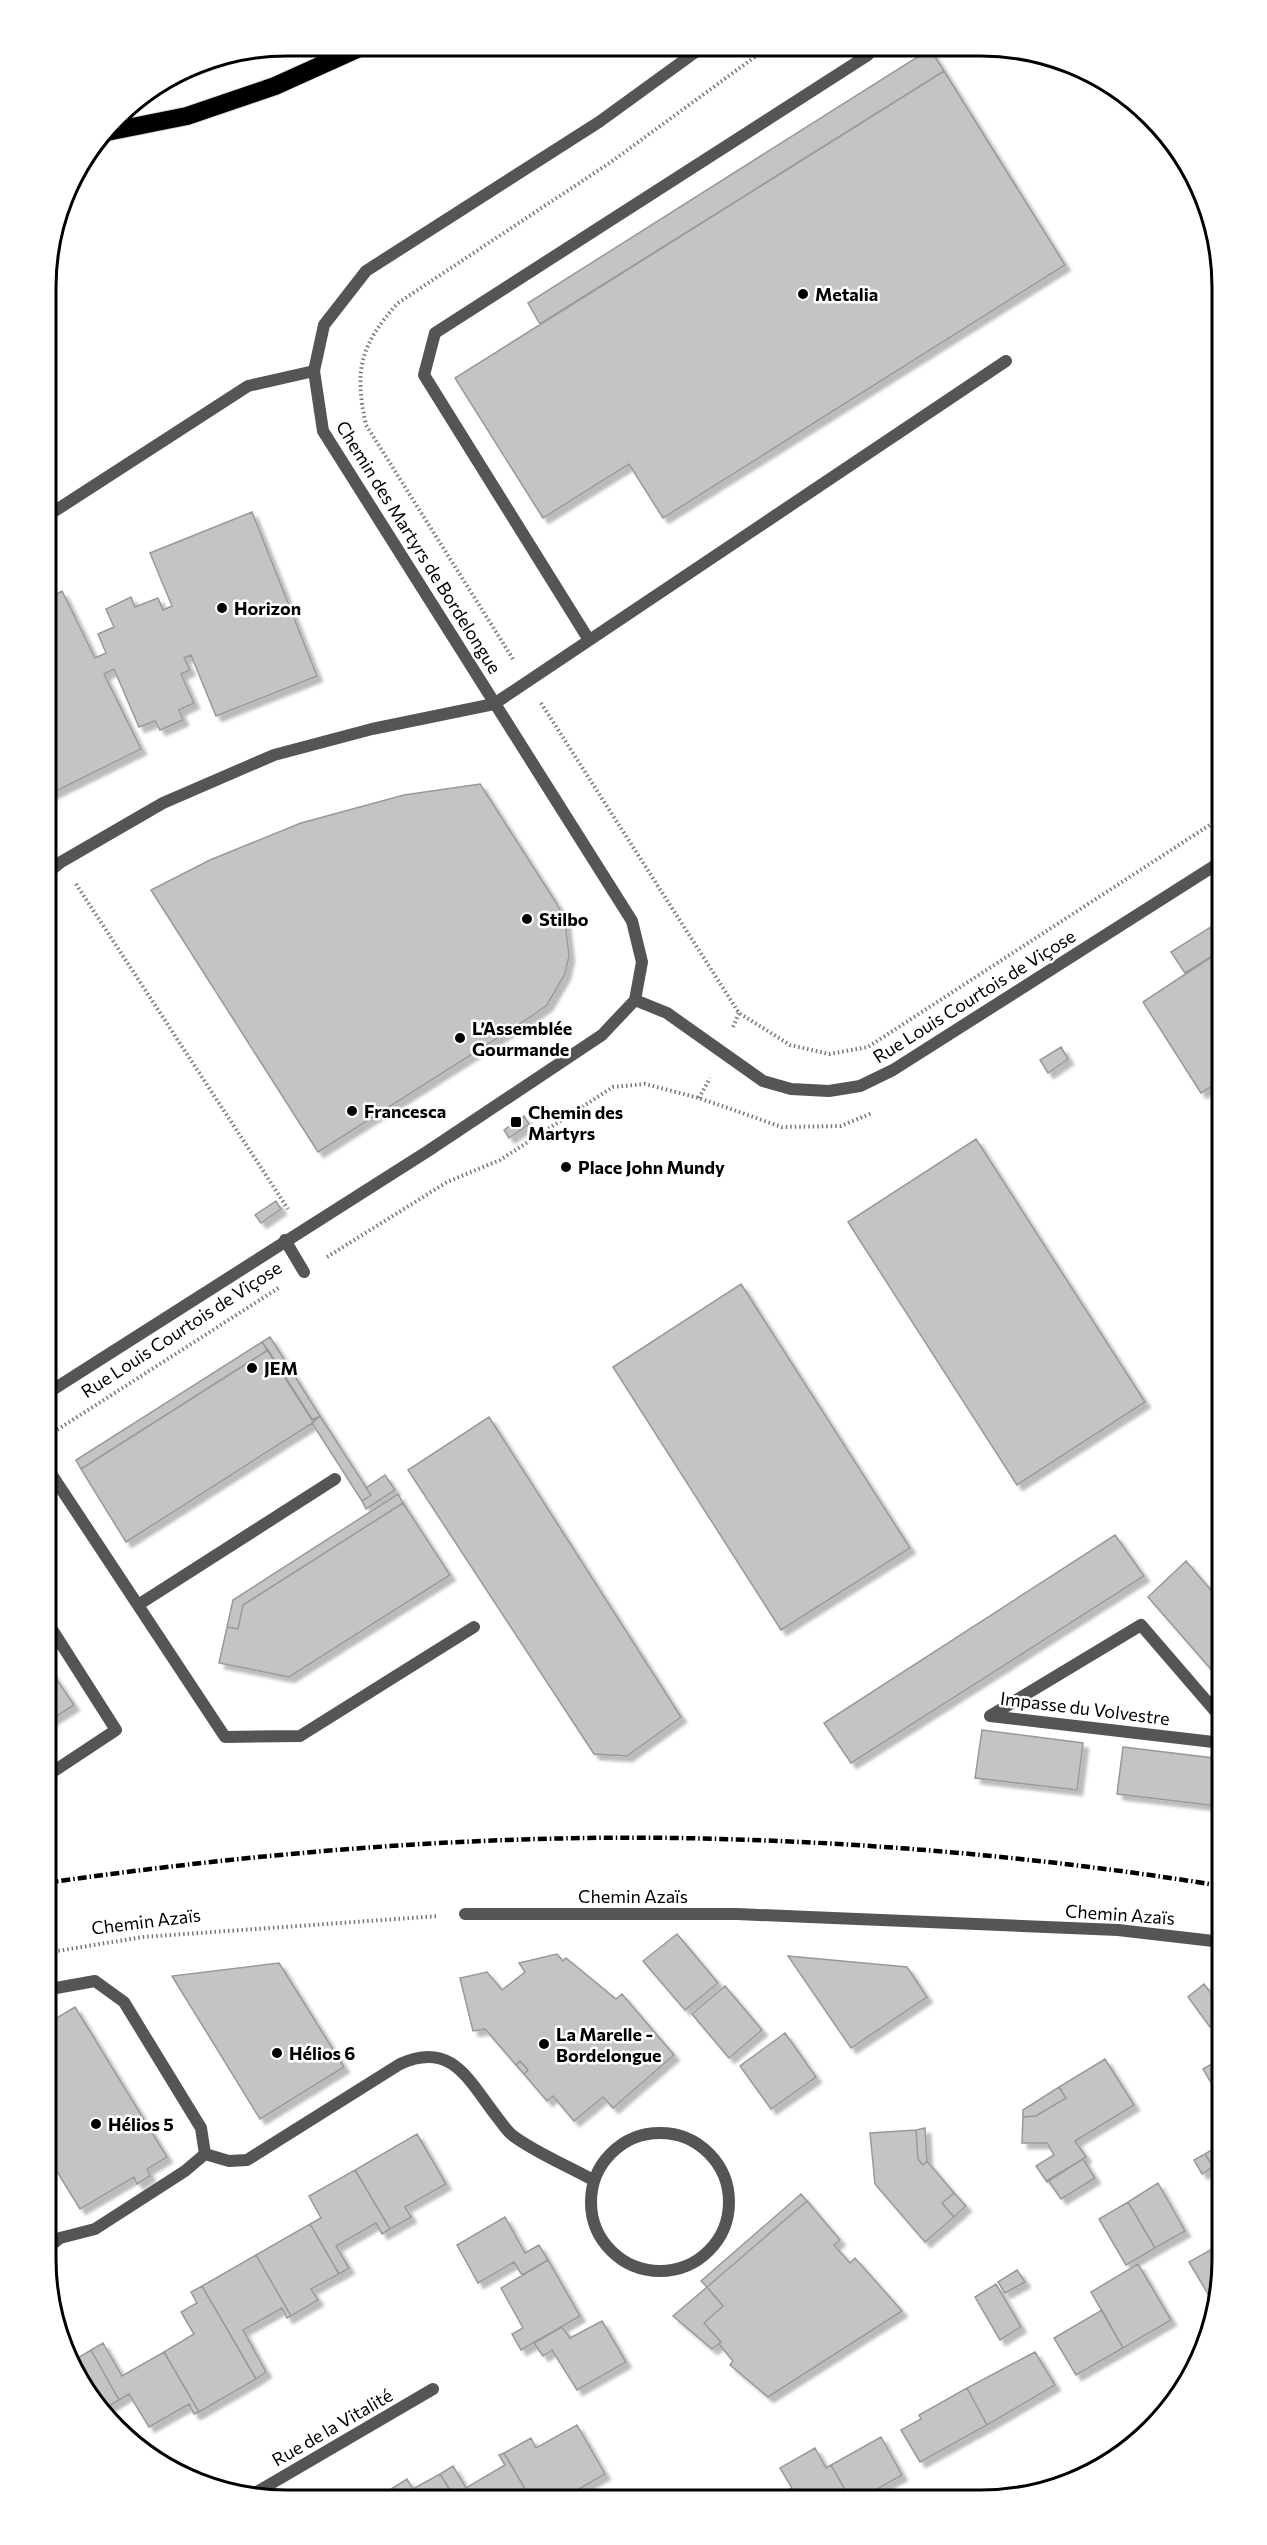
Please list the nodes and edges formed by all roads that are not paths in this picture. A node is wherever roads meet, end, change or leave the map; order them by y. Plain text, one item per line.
1 (342, 56) edge
2 (690, 56) edge
3 (866, 56) edge
4 (117, 130) edge
5 (1006, 361) dead end
6 (314, 371) junction
7 (56, 510) edge
8 (589, 640) junction
9 (494, 704) junction
10 (56, 866) edge
11 (1212, 867) edge
12 (635, 999) junction
13 (285, 1240) junction
14 (304, 1272) road end
15 (56, 1388) edge
16 (335, 1479) dead end
17 (56, 1481) edge
18 (138, 1605) junction
19 (474, 1627) dead end
20 (56, 1636) edge
21 (1212, 1707) edge
22 (1212, 1742) edge
23 (56, 1770) edge
24 (465, 1914) road end
25 (1212, 1941) edge
26 (56, 1988) edge
27 (205, 2154) junction
28 (593, 2180) junction
29 (56, 2241) edge
30 (433, 2389) dead end
31 (263, 2488) edge

1 - 4 highway
2 - 6 street, Chemin des Martyrs de Bordelongue
3 - 8 street
5 - 8 street
6 - 7 street
6 - 9 street, Chemin des Martyrs de Bordelongue
8 - 9 street
9 - 10 street
9 - 12 street, Chemin des Martyrs de Bordelongue
11 - 12 street, Rue Louis Courtois de Viçose
12 - 13 street, Rue Louis Courtois de Viçose
13 - 14 street, Rue Louis Courtois de Viçose
13 - 15 street, Rue Louis Courtois de Viçose
16 - 18 street
17 - 18 street
18 - 19 street
20 - 23 street
21 - 22 street, Impasse du Volvestre
24 - 25 street, Chemin Azaïs
26 - 27 street
27 - 28 street
27 - 29 street
28 - 28 street
30 - 31 street, Rue de la Vitalité

